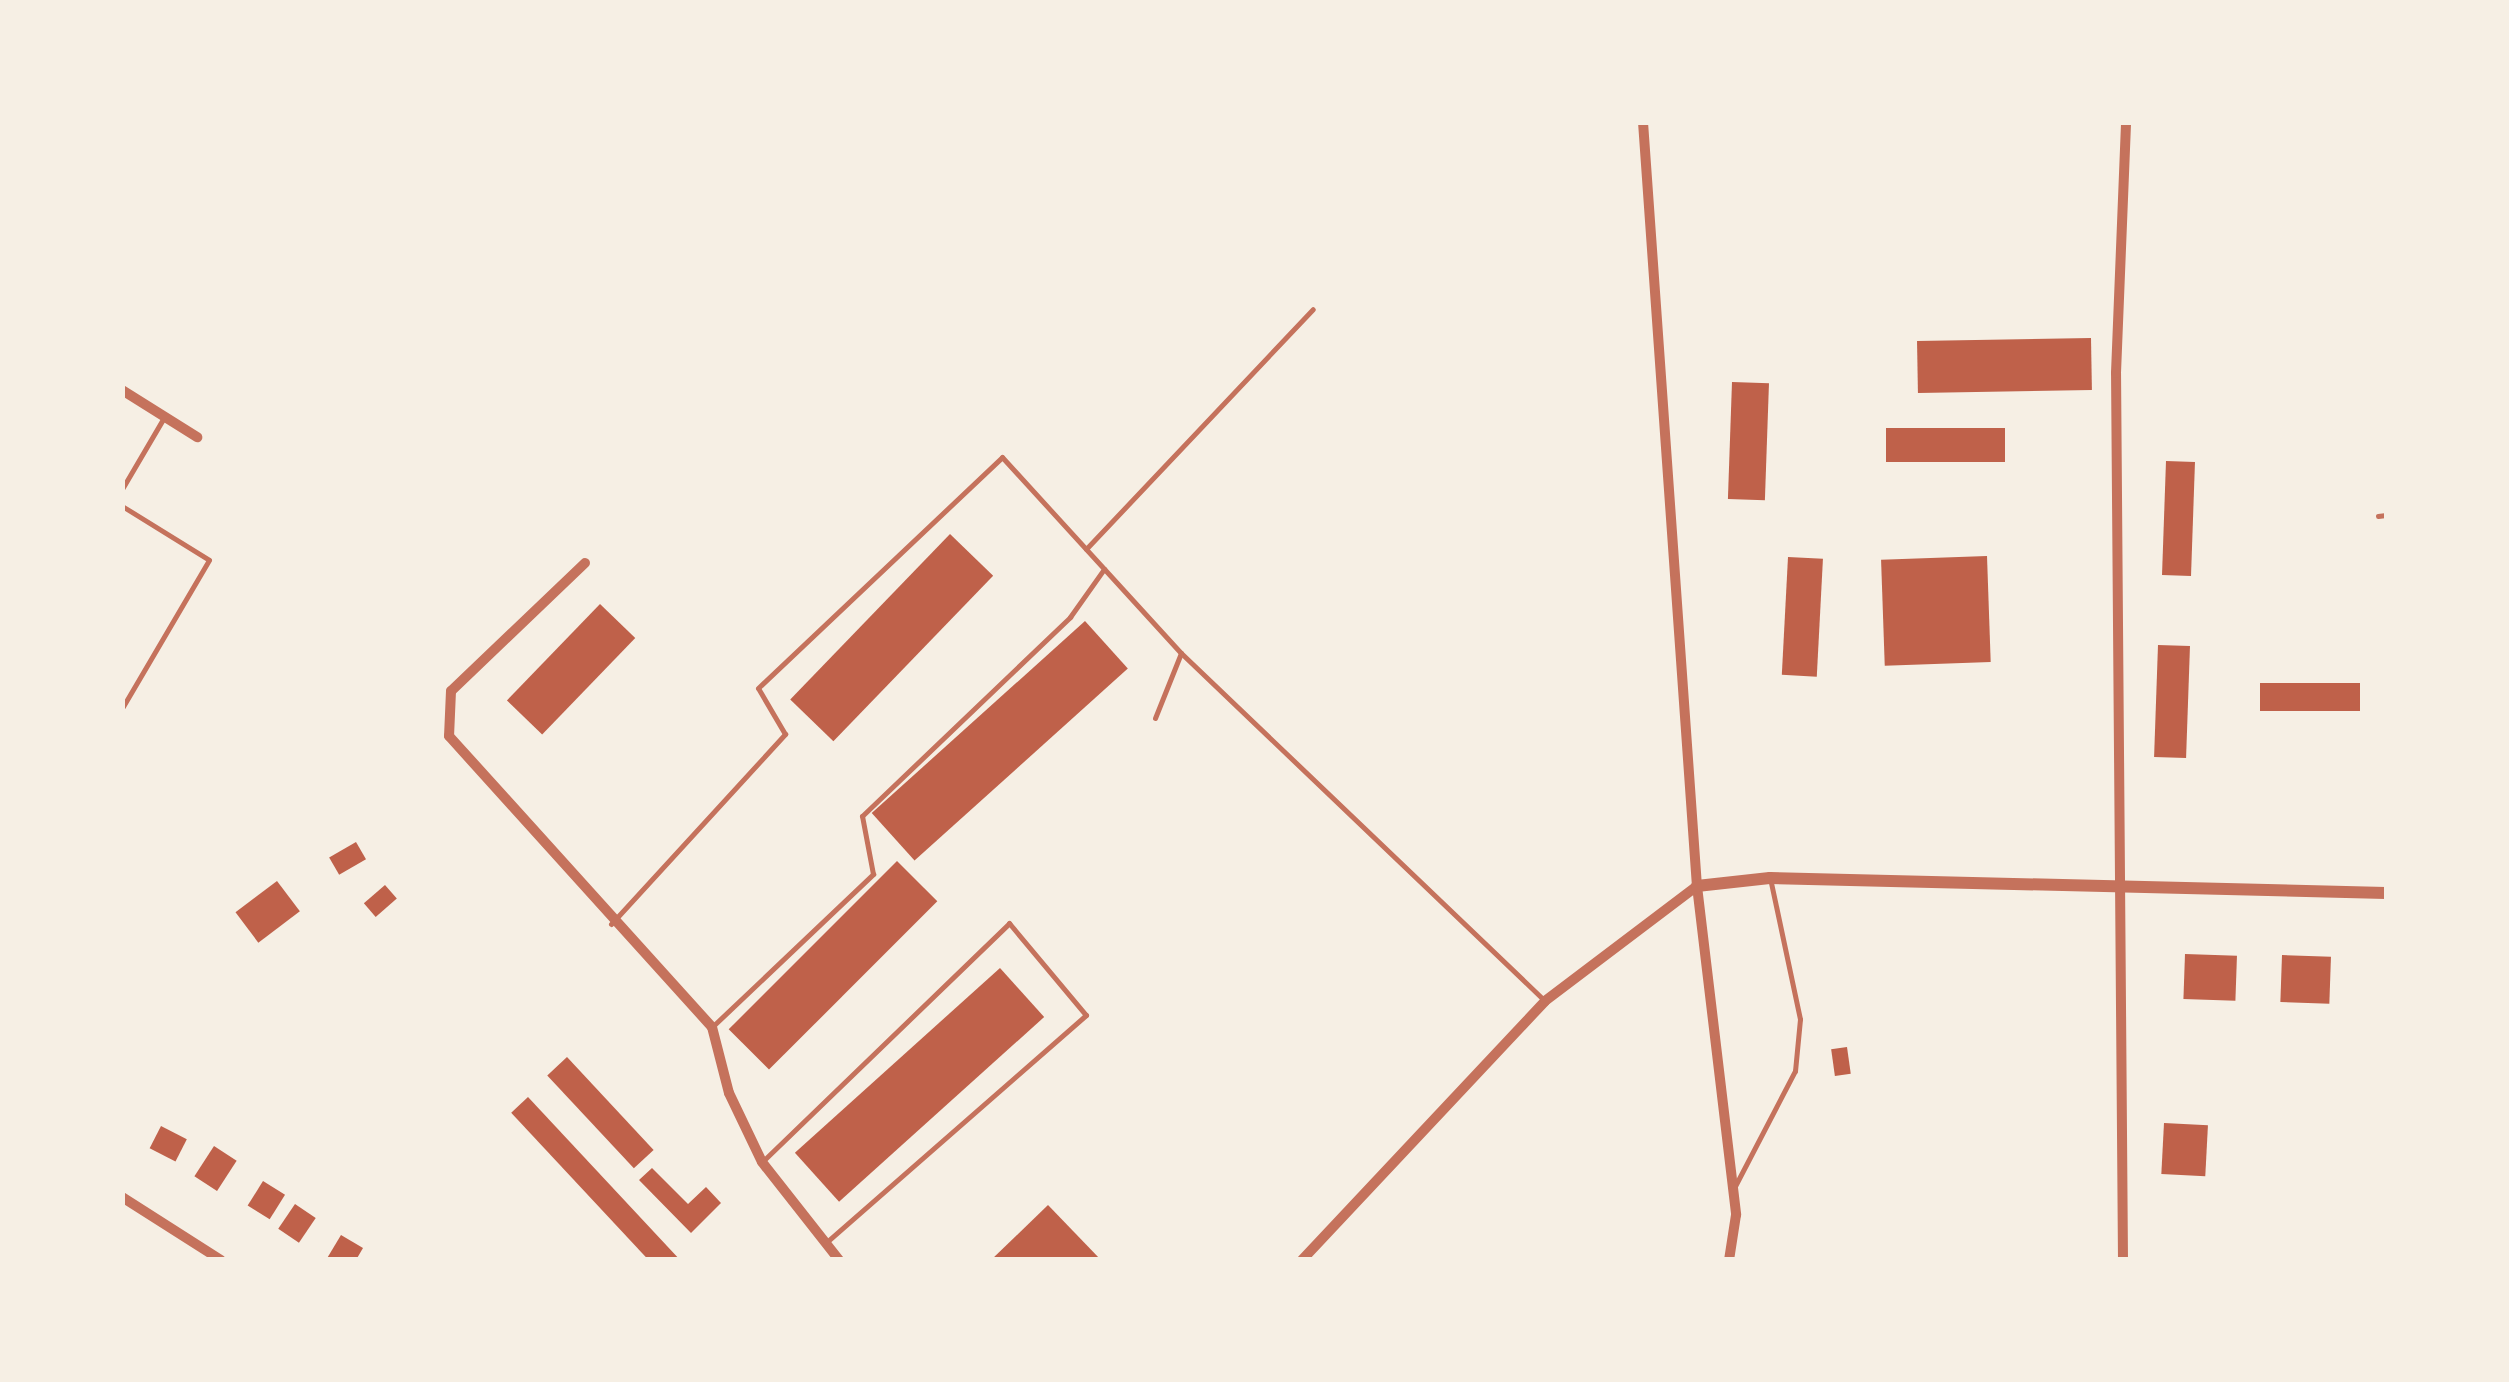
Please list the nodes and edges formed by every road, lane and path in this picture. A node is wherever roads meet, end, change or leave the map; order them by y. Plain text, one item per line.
1 (1643, 122) edge
2 (2126, 122) edge
3 (1313, 310) dead end
4 (122, 390) edge
5 (164, 416) junction
6 (197, 437) dead end
7 (122, 489) edge
8 (122, 506) edge
9 (2378, 516) dead end
10 (2386, 516) edge
11 (1086, 548) junction
12 (585, 563) dead end
13 (1104, 568) junction
14 (1181, 653) junction
15 (122, 708) edge
16 (1155, 718) dead end
17 (1770, 878) junction
18 (1697, 886) junction
19 (2124, 888) junction
20 (2386, 893) edge
21 (610, 924) junction
22 (1546, 1001) junction
23 (712, 1027) junction
24 (762, 1162) junction
25 (1733, 1190) junction
26 (122, 1197) edge
27 (825, 1243) junction
28 (221, 1260) edge
29 (838, 1260) edge
30 (1302, 1260) edge
31 (1729, 1260) edge
32 (2123, 1260) edge

1 - 18 street
2 - 19 street
3 - 11 lane
4 - 5 street
5 - 6 street
5 - 7 lane
8 - 15 lane
9 - 10 lane
11 - 13 lane
11 - 21 lane
12 - 21 street
13 - 14 lane
13 - 23 lane
14 - 16 lane
14 - 22 lane
17 - 18 street
17 - 19 street
17 - 25 lane
18 - 22 street
18 - 25 street
19 - 20 street
19 - 32 street
21 - 23 street
22 - 30 street
23 - 24 street
24 - 27 street
24 - 27 lane
25 - 31 street
26 - 28 street
27 - 29 street

